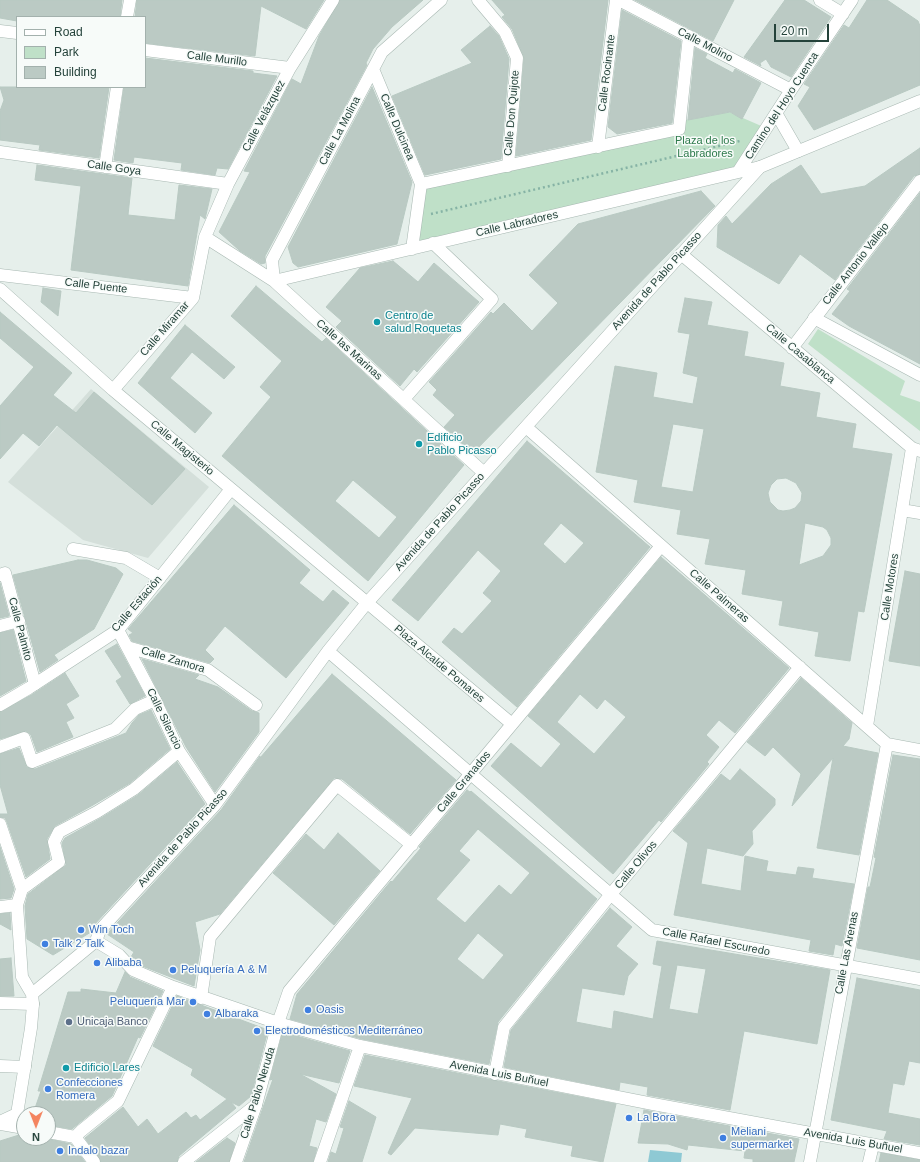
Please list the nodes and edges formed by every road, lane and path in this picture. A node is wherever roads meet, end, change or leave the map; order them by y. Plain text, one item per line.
1 (130, 0) edge
2 (333, 0) edge
3 (441, 0) edge
4 (478, 0) edge
5 (616, 0) edge
6 (619, 0) edge
7 (820, 0) edge
8 (852, 0) edge
9 (843, 14) junction
10 (127, 16) edge
11 (0, 31) edge
12 (16, 33) edge
13 (689, 36) junction
14 (146, 50) edge
15 (290, 68) junction
16 (373, 69) junction
17 (117, 88) edge
18 (791, 90) junction
19 (920, 101) edge
20 (776, 113) junction
21 (761, 136) junction
22 (598, 147) junction
23 (798, 151) junction
24 (0, 154) edge
25 (105, 166) junction
26 (508, 166) junction
27 (760, 167) junction
28 (738, 172) junction
29 (920, 181) edge
30 (228, 184) junction
31 (422, 184) junction
32 (416, 218) junction
33 (205, 237) junction
34 (434, 243) junction
35 (412, 249) junction
36 (681, 254) junction
37 (0, 274) edge
38 (274, 281) junction
39 (0, 289) edge
40 (193, 298) junction
41 (814, 318) junction
42 (792, 348) junction
43 (920, 376) edge
44 (113, 390) junction
45 (404, 399) junction
46 (526, 427) junction
47 (916, 450) edge
48 (484, 473) junction
49 (231, 489) junction
50 (902, 510) junction
51 (920, 512) edge
52 (661, 546) junction
53 (73, 549) dead end
54 (2, 574) edge
55 (160, 578) junction
56 (366, 604) junction
57 (19, 621) junction
58 (0, 626) edge
59 (118, 630) junction
60 (127, 647) junction
61 (328, 651) junction
62 (800, 667) junction
63 (35, 684) junction
64 (155, 700) junction
65 (0, 705) edge
66 (256, 705) dead end
67 (512, 724) junction
68 (867, 726) junction
69 (887, 744) junction
70 (0, 747) edge
71 (920, 750) edge
72 (179, 751) junction
73 (472, 773) junction
74 (215, 805) junction
75 (0, 824) edge
76 (412, 845) junction
77 (22, 889) junction
78 (611, 894) junction
79 (18, 905) junction
80 (0, 907) edge
81 (96, 941) junction
82 (845, 966) junction
83 (920, 979) edge
84 (173, 987) junction
85 (201, 998) junction
86 (33, 999) junction
87 (0, 1003) edge
88 (278, 1023) junction
89 (360, 1046) junction
90 (0, 1066) edge
91 (25, 1067) junction
92 (495, 1074) junction
93 (256, 1105) junction
94 (0, 1123) edge
95 (16, 1126) edge
96 (56, 1133) edge
97 (815, 1134) junction
98 (75, 1137) junction
99 (873, 1145) junction
100 (920, 1153) edge
101 (94, 1162) edge
102 (184, 1162) edge
103 (236, 1162) edge
104 (320, 1162) edge
105 (810, 1162) edge
106 (869, 1162) edge

1 - 10 street
2 - 15 street, Calle Velázquez
3 - 16 street, Calle La Molina
4 - 26 street, Calle Don Quijote
5 - 22 street, Calle Rocinante
6 - 13 street, Calle Molino
7 - 9 street
8 - 9 street, Camino del Hoyo Cuenca
9 - 18 street, Camino del Hoyo Cuenca
11 - 12 street
13 - 18 street, Calle Molino
13 - 22 street
14 - 15 street, Calle Murillo
15 - 30 street, Calle Velázquez
16 - 31 street, Calle Dulcinea
16 - 38 street, Calle La Molina
17 - 25 street
18 - 20 street, Camino del Hoyo Cuenca
19 - 23 street, Avenida de Pablo Picasso
20 - 21 street, Camino del Hoyo Cuenca
20 - 23 street
21 - 28 street, Camino del Hoyo Cuenca
21 - 32 path
22 - 26 street
23 - 27 street, Avenida de Pablo Picasso
24 - 25 street, Calle Goya
25 - 30 street, Calle Goya
26 - 31 street
27 - 28 street, Calle Labradores
27 - 36 street, Avenida de Pablo Picasso
28 - 34 street, Calle Labradores
29 - 41 street, Calle Antonio Vallejo
30 - 33 street, Calle Velázquez
31 - 32 street
32 - 35 street
33 - 38 street, Calle las Marinas
33 - 40 street, Calle Miramar
34 - 35 street, Calle Labradores
34 - 45 street
35 - 38 street, Calle Labradores
36 - 42 street, Calle Casablanca
36 - 46 street, Avenida de Pablo Picasso
37 - 40 street, Calle Puente
38 - 45 street, Calle las Marinas
39 - 44 street, Calle Magisterio
40 - 44 street, Calle Miramar
41 - 42 street, Calle Antonio Vallejo
41 - 43 street
42 - 47 street, Calle Casablanca
44 - 49 street, Calle Magisterio
45 - 48 street, Calle las Marinas
46 - 48 street, Avenida de Pablo Picasso
46 - 52 street, Calle Palmeras
47 - 50 street, Calle Motores
48 - 56 street, Avenida de Pablo Picasso
49 - 55 street, Calle Estación
49 - 56 street, Calle Magisterio
50 - 51 street
50 - 68 street, Calle Motores
52 - 62 street, Calle Palmeras
52 - 67 street, Calle Granados
53 - 55 street
54 - 57 street, Calle Palmito
55 - 59 street, Calle Estación
56 - 61 street, Avenida de Pablo Picasso
56 - 67 street, Plaza Alcalde Pomares
57 - 58 street
57 - 63 street, Calle Palmito
59 - 60 street, Calle Silencio
59 - 63 street, Calle Estación
60 - 64 street, Calle Silencio
60 - 66 street, Calle Zamora
61 - 73 street
61 - 74 street, Avenida de Pablo Picasso
62 - 68 street, Calle Palmeras
62 - 78 street, Calle Olivos
63 - 65 street, Calle Estación
64 - 70 street
64 - 72 street, Calle Silencio
67 - 73 street, Calle Granados
68 - 69 street, Calle Palmeras
69 - 71 street
69 - 82 street, Calle Las Arenas
72 - 74 street, Calle Silencio
72 - 77 street
73 - 76 street, Calle Granados
73 - 78 street, Calle Rafael Escuredo
74 - 81 street, Avenida de Pablo Picasso
75 - 77 street
76 - 85 street
76 - 88 street, Calle Granados
77 - 79 street
78 - 82 street, Calle Rafael Escuredo
78 - 92 street, Calle Olivos
79 - 80 street
79 - 86 street
81 - 84 street, Avenida Luis Buñuel
81 - 86 street, Avenida de Pablo Picasso
82 - 83 street, Calle Rafael Escuredo
82 - 97 street, Calle Las Arenas
84 - 85 street, Avenida Luis Buñuel
84 - 98 street
85 - 88 street, Avenida Luis Buñuel
86 - 87 street
86 - 91 street
88 - 89 street, Avenida Luis Buñuel
88 - 93 street, Calle Pablo Neruda
89 - 92 street, Avenida Luis Buñuel
89 - 104 street
90 - 91 street
91 - 94 street
92 - 97 street, Avenida Luis Buñuel
93 - 102 street
93 - 103 street, Calle Pablo Neruda
94 - 95 street
96 - 98 street
97 - 99 street, Avenida Luis Buñuel
97 - 105 street, Calle Las Arenas
98 - 101 street
99 - 100 street, Avenida Luis Buñuel
99 - 106 street

